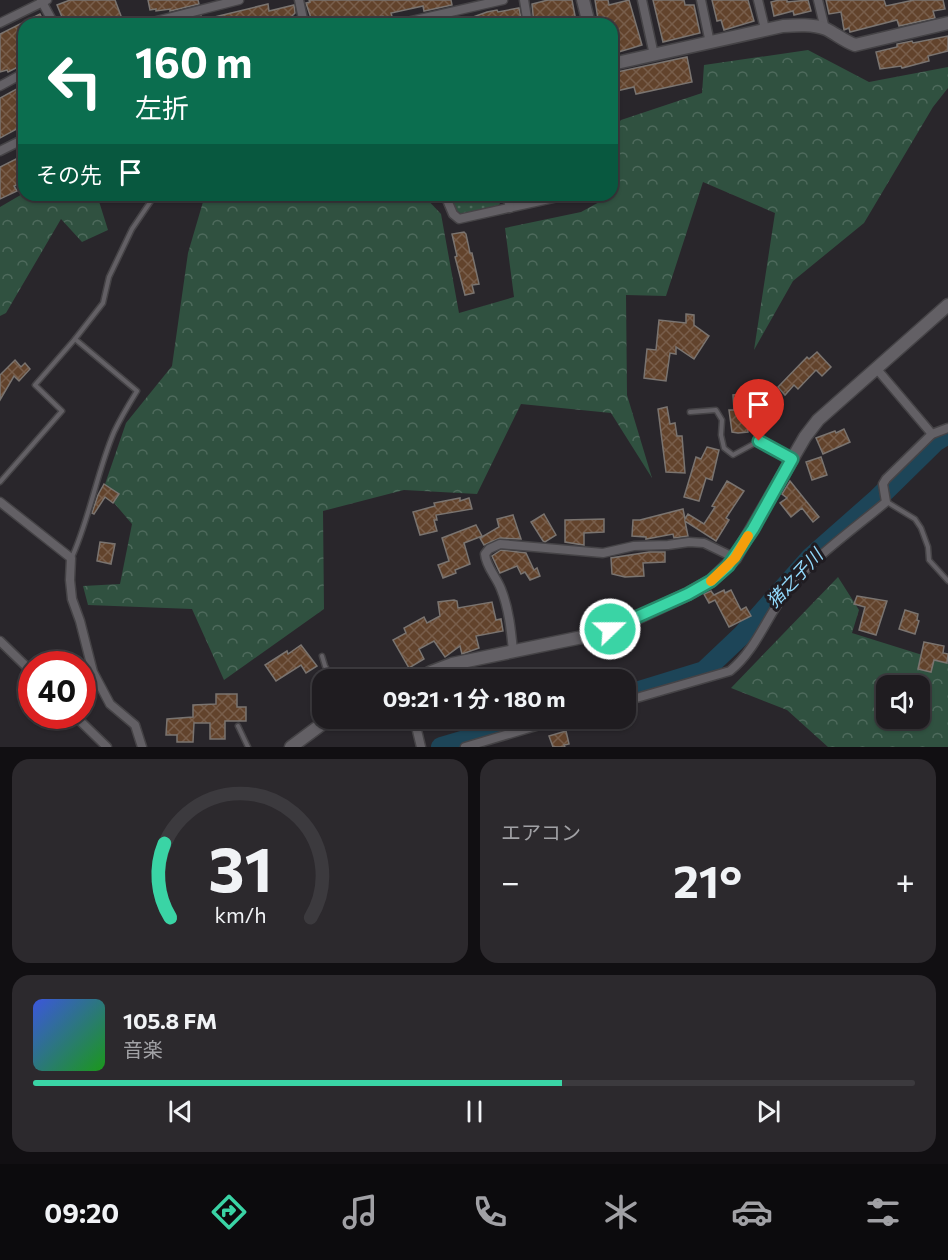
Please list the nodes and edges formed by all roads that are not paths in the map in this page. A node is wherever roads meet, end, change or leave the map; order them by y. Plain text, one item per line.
1 (239, 0) edge
2 (299, 0) edge
3 (503, 0) edge
4 (524, 0) edge
5 (583, 0) edge
6 (642, 0) edge
7 (701, 0) edge
8 (759, 0) edge
9 (818, 0) edge
10 (43, 1) edge
11 (51, 18) edge
12 (168, 18) edge
13 (303, 18) edge
14 (424, 18) edge
15 (527, 18) edge
16 (588, 18) edge
17 (0, 23) edge
18 (948, 23) edge
19 (765, 29) junction
20 (825, 29) junction
21 (710, 43) junction
22 (654, 55) junction
23 (618, 63) edge
24 (18, 76) edge
25 (0, 86) edge
26 (18, 142) edge
27 (0, 151) edge
28 (151, 201) edge
29 (448, 201) edge
30 (508, 201) edge
31 (541, 201) edge
32 (510, 208) junction
33 (948, 305) edge
34 (75, 339) junction
35 (876, 368) junction
36 (690, 412) dead end
37 (948, 428) edge
38 (933, 434) junction
39 (792, 459) junction
40 (0, 482) edge
41 (886, 499) junction
42 (0, 502) edge
43 (71, 558) junction
44 (735, 558) junction
45 (948, 581) edge
46 (0, 641) edge
47 (513, 651) junction
48 (322, 656) dead end
49 (18, 658) edge
50 (326, 669) edge
51 (439, 669) edge
52 (636, 698) edge
53 (238, 726) dead end
54 (88, 729) edge
55 (315, 729) edge
56 (417, 729) edge
57 (526, 729) edge
58 (421, 745) edge
59 (107, 747) edge
60 (142, 747) edge
61 (248, 747) edge
62 (291, 747) edge
63 (465, 747) edge

1 - 12 street
2 - 13 street
3 - 14 street
4 - 15 street
5 - 16 street
6 - 22 street
7 - 21 street
8 - 19 street
9 - 20 street
10 - 11 street
10 - 17 street
18 - 20 street
19 - 20 street
19 - 21 street
21 - 22 street
22 - 23 street
24 - 25 street
26 - 27 street
28 - 34 lane
29 - 32 street
30 - 32 street
31 - 32 street
33 - 35 street
34 - 40 lane
34 - 43 lane
35 - 38 street
35 - 39 street
36 - 39 lane
37 - 38 street
38 - 41 street
39 - 44 street
41 - 45 lane
41 - 52 street
42 - 43 street
43 - 60 street
44 - 47 street
44 - 47 street
46 - 49 street
47 - 51 street
48 - 50 lane
53 - 61 lane
54 - 59 street
55 - 62 street
56 - 58 street
57 - 63 street

